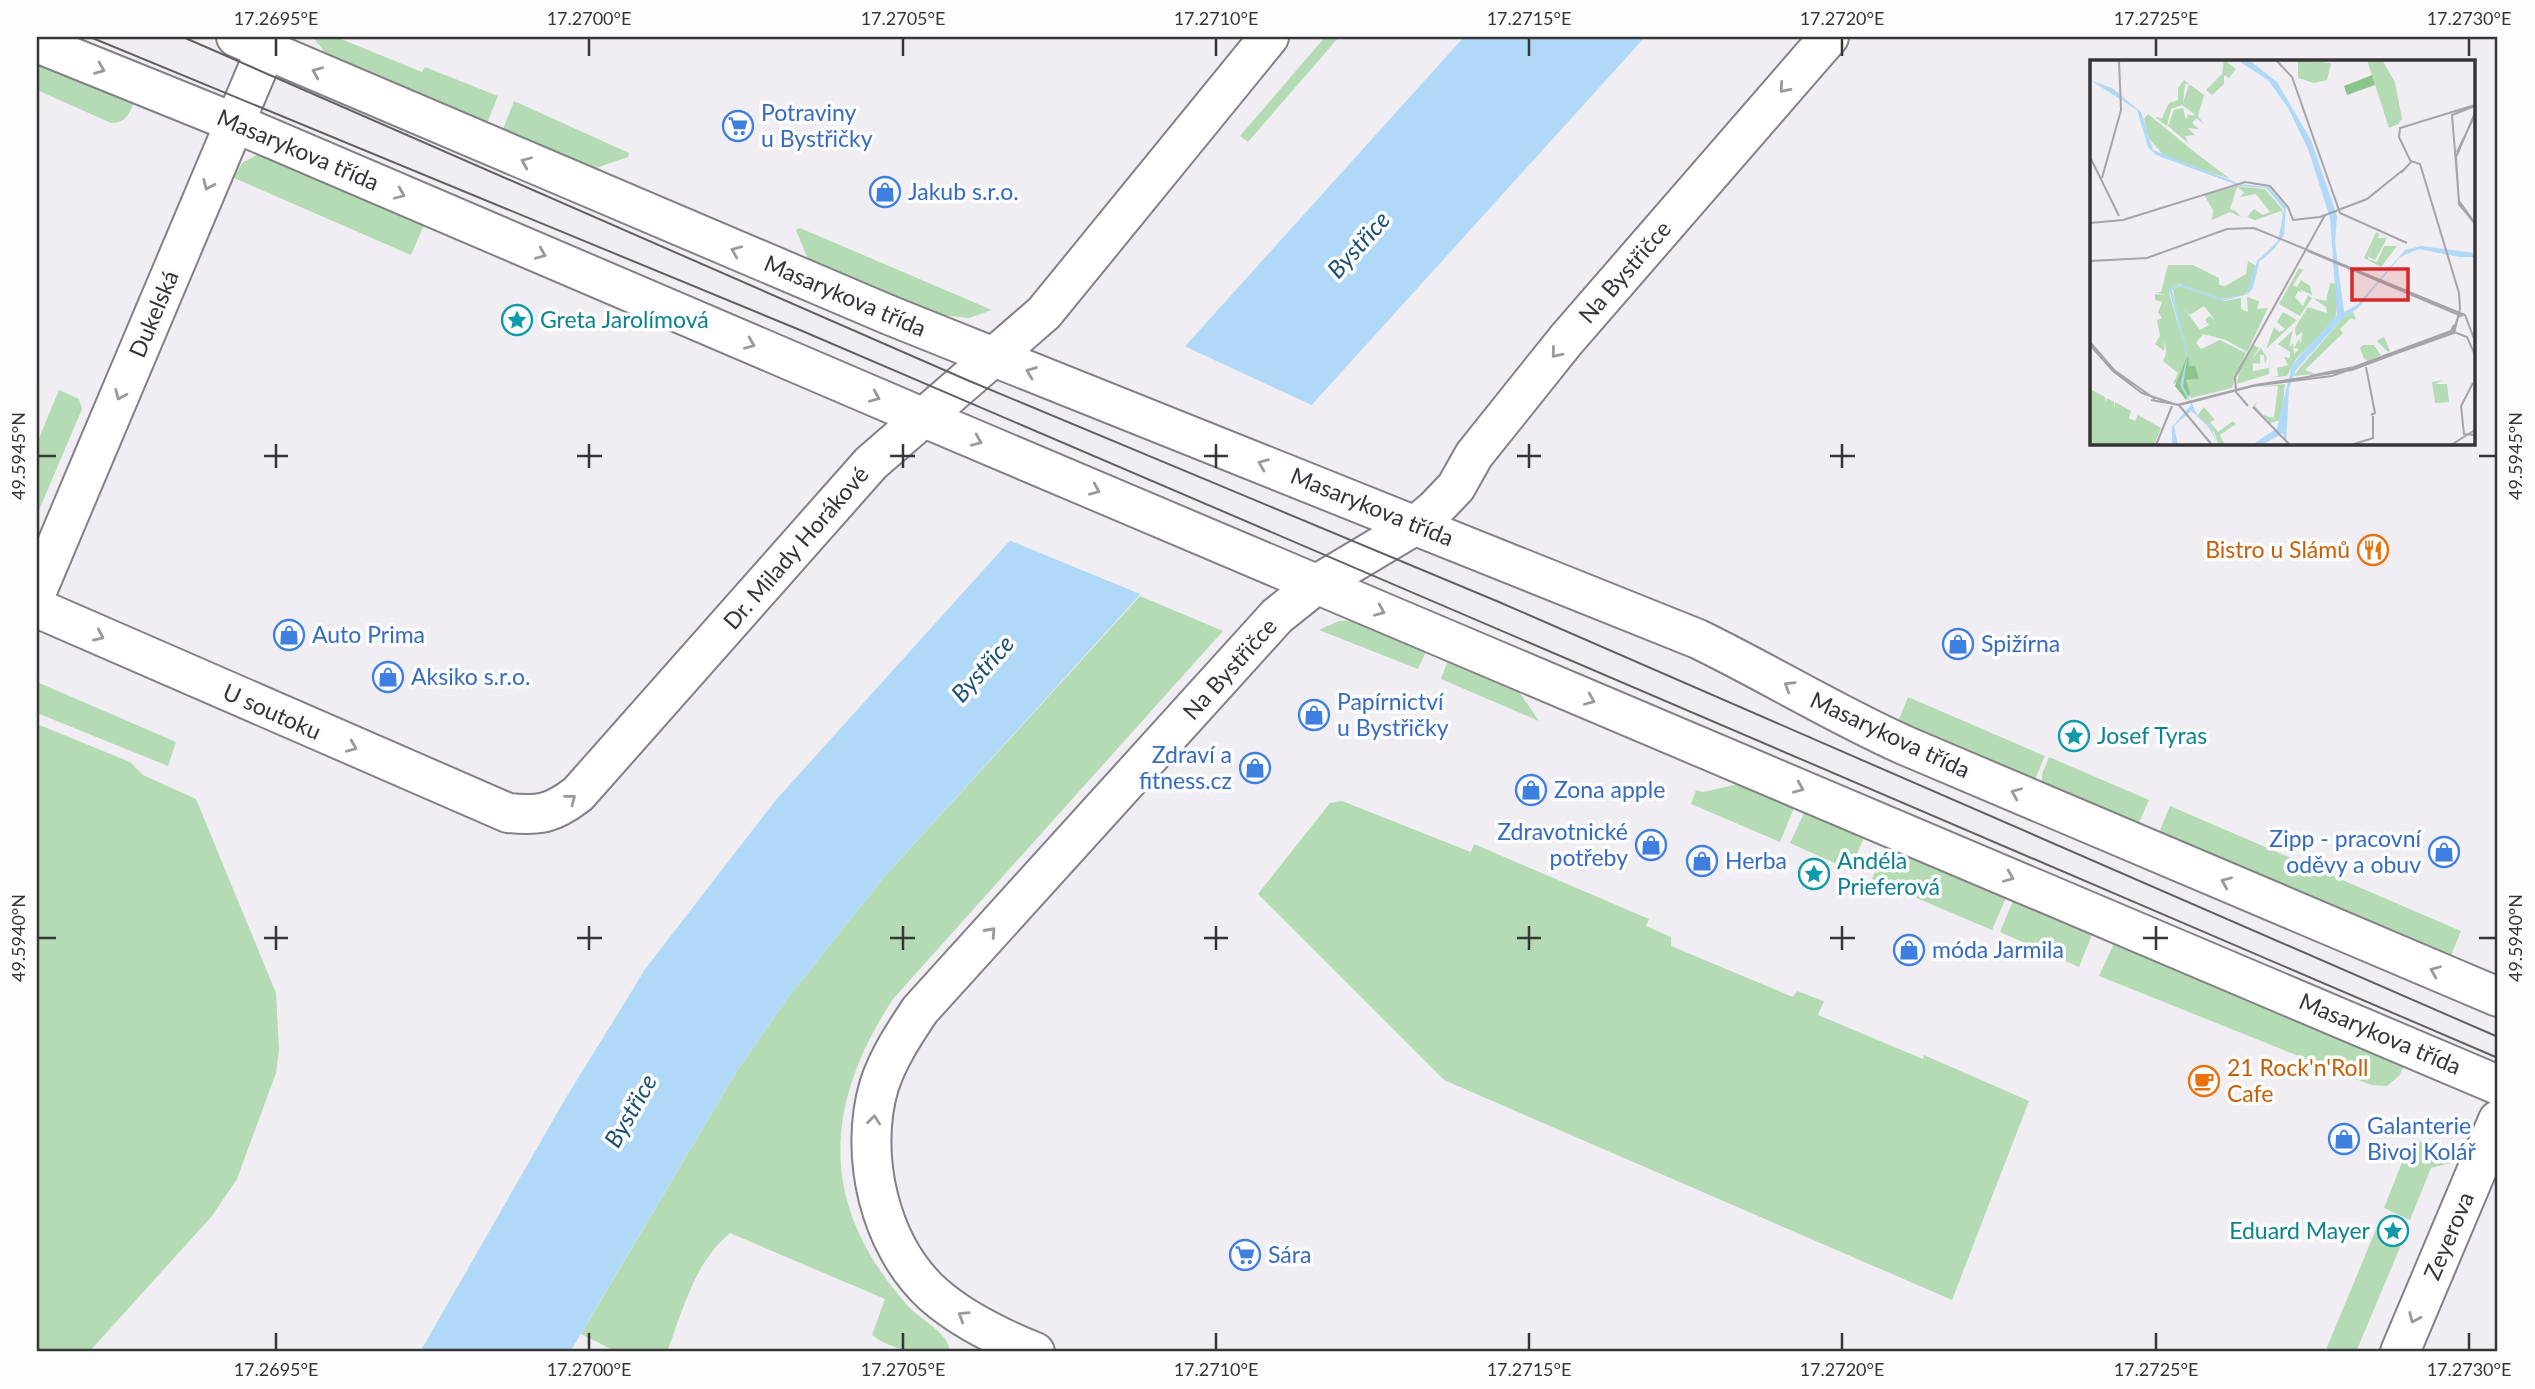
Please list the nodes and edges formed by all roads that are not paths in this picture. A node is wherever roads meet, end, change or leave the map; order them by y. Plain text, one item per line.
1 (1269, 37) edge
2 (1829, 37) edge
3 (257, 41) edge
4 (37, 43) edge
5 (235, 122) junction
6 (993, 357) junction
7 (922, 418) junction
8 (1416, 525) junction
9 (1317, 584) junction
10 (37, 591) edge
11 (37, 608) edge
12 (508, 813) joint
13 (2498, 997) edge
14 (2498, 1085) edge
15 (2498, 1120) edge
16 (1027, 1351) edge
17 (2400, 1352) edge

1 - 6 street, Dr. Milady Horákové
2 -> 8 street, Na Bystřičce
3 - 5 street, Dukelská
6 -> 3 street, Masarykova třída
4 -> 5 street, Masarykova třída
5 -> 7 street, Masarykova třída
5 -> 10 street, Dukelská
6 - 7 street, Dr. Milady Horákové
8 -> 6 street, Masarykova třída
7 -> 9 street, Masarykova třída
12 -> 7 street, Dr. Milady Horákové
8 - 9 street, Na Bystřičce
13 -> 8 street, Masarykova třída
9 -> 14 street, Masarykova třída
16 -> 9 street, Na Bystřičce
11 -> 12 street, U soutoku
15 -> 17 street, Zeyerova

